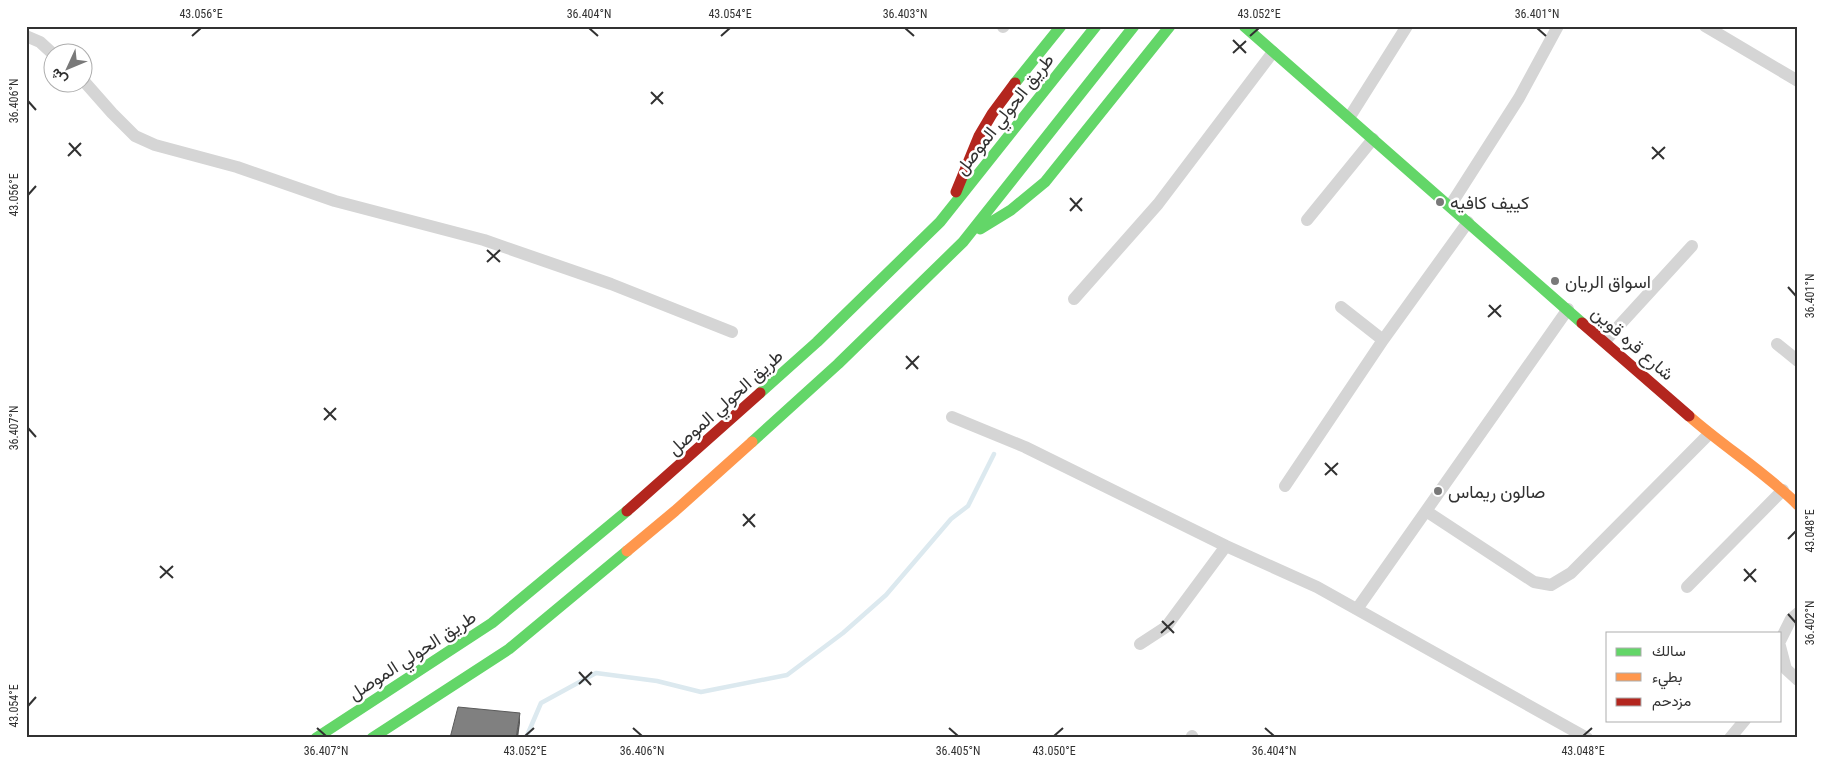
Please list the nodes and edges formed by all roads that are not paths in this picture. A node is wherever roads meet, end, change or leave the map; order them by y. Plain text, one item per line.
1 (1061, 26) edge
2 (1096, 26) edge
3 (1134, 26) edge
4 (1170, 26) edge
5 (1244, 26) edge
6 (1407, 26) edge
7 (1558, 26) edge
8 (1705, 26) edge
9 (26, 36) edge
10 (42, 44) edge
11 (1273, 52) junction
12 (1798, 81) edge
13 (92, 91) edge
14 (1349, 118) junction
15 (1373, 139) junction
16 (1450, 206) junction
17 (1307, 220) dead end
18 (940, 222) junction
19 (1468, 222) junction
20 (963, 242) junction
21 (1692, 246) dead end
22 (1074, 299) dead end
23 (1341, 307) dead end
24 (1568, 309) junction
25 (732, 332) dead end
26 (1383, 340) junction
27 (1605, 341) junction
28 (1777, 344) dead end
29 (1798, 361) edge
30 (952, 417) dead end
31 (1709, 434) junction
32 (1285, 486) dead end
33 (1783, 490) junction
34 (1798, 505) edge
35 (1426, 511) junction
36 (1226, 546) junction
37 (1687, 587) dead end
38 (1357, 609) junction
39 (1798, 613) edge
40 (1782, 636) edge
41 (1140, 644) dead end
42 (1783, 673) edge
43 (1798, 680) edge
44 (1742, 722) edge
45 (316, 738) edge
46 (372, 738) edge
47 (1587, 738) edge
48 (1730, 738) edge

1 - 18 main road
2 - 18 main road, طريق الحولي الموصل
3 - 20 main road
4 - 20 main road
5 - 11 main road, شارع قره قوين
6 - 14 street
7 - 16 street
8 - 12 street
9 - 10 street
11 - 14 main road, شارع قره قوين
11 - 22 street
13 - 25 street
14 - 15 main road, شارع قره قوين
15 - 16 main road, شارع قره قوين
15 - 17 street
16 - 19 main road, شارع قره قوين
18 - 45 main road, طريق الحولي الموصل
19 - 24 main road, شارع قره قوين
19 - 26 street
20 - 46 main road
21 - 27 street
23 - 26 street
24 - 27 main road, شارع قره قوين
24 - 35 street
26 - 32 street
27 - 31 main road, شارع قره قوين
28 - 29 street
30 - 36 street
31 - 33 main road, شارع قره قوين
31 - 35 street
33 - 34 main road, شارع قره قوين
33 - 37 street
35 - 38 street
36 - 38 street
36 - 41 street
38 - 47 street
39 - 40 street
42 - 43 street
44 - 48 street

